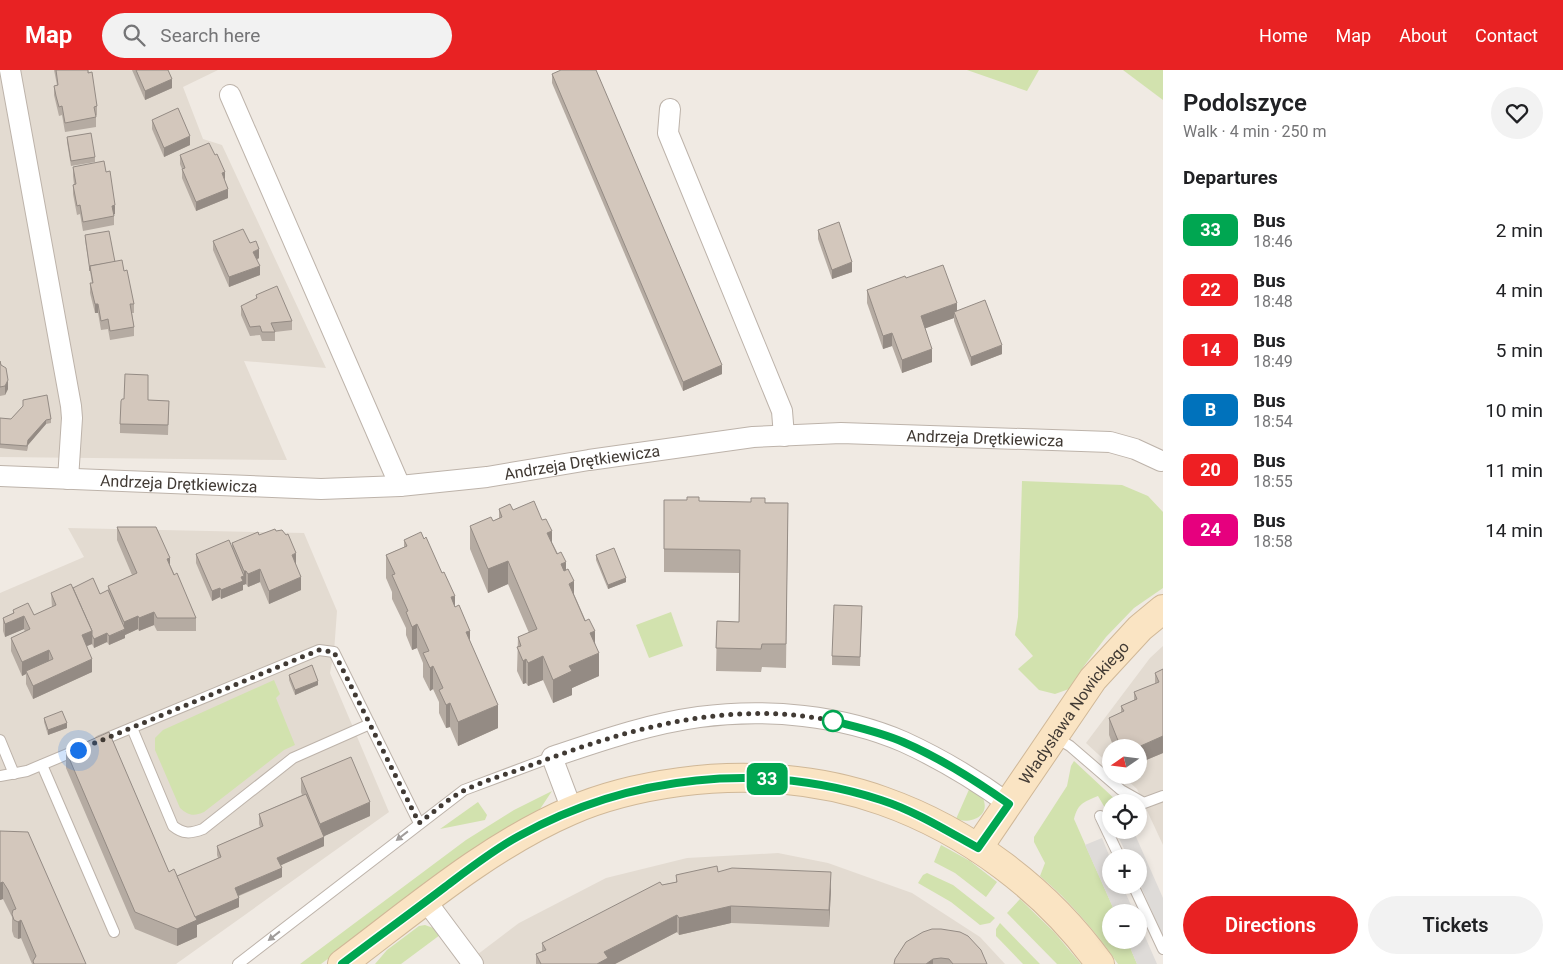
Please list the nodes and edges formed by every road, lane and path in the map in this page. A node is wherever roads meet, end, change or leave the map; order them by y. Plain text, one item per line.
1 (10, 70) edge
2 (230, 95) dead end
3 (670, 109) dead end
4 (784, 436) junction
5 (1162, 460) edge
6 (0, 476) edge
7 (68, 479) junction
8 (400, 486) junction
9 (1163, 609) edge
10 (370, 724) junction
11 (132, 728) junction
12 (1055, 737) junction
13 (0, 740) edge
14 (552, 757) junction
15 (42, 765) junction
16 (14, 774) junction
17 (0, 776) edge
18 (1163, 796) edge
19 (1009, 804) junction
20 (572, 810) junction
21 (1100, 816) dead end
22 (419, 823) junction
23 (978, 848) junction
24 (1116, 849) edge
25 (1136, 894) edge
26 (426, 901) junction
27 (114, 932) dead end
28 (1163, 949) edge
29 (238, 964) edge
30 (342, 964) edge
31 (473, 964) edge
32 (1100, 964) edge

1 - 7 street
2 - 8 street
3 - 4 street
4 - 5 street, Andrzeja Drętkiewicza
4 - 8 street, Andrzeja Drętkiewicza
6 - 7 street, Andrzeja Drętkiewicza
7 - 8 street, Andrzeja Drętkiewicza
9 - 12 street, Władysława Nowickiego
10 - 11 lane
10 - 11 lane
10 - 22 lane
11 - 15 lane
12 - 18 lane
12 - 19 street, Władysława Nowickiego
13 - 16 lane
14 - 19 street
14 - 20 street
14 - 22 lane
15 - 16 lane
15 - 27 lane
16 - 17 lane
19 - 23 street, Władysława Nowickiego
20 - 23 street
20 - 26 street
21 - 24 lane
22 -> 29 lane
23 - 32 street
25 - 28 lane
26 - 30 street
26 - 31 street

